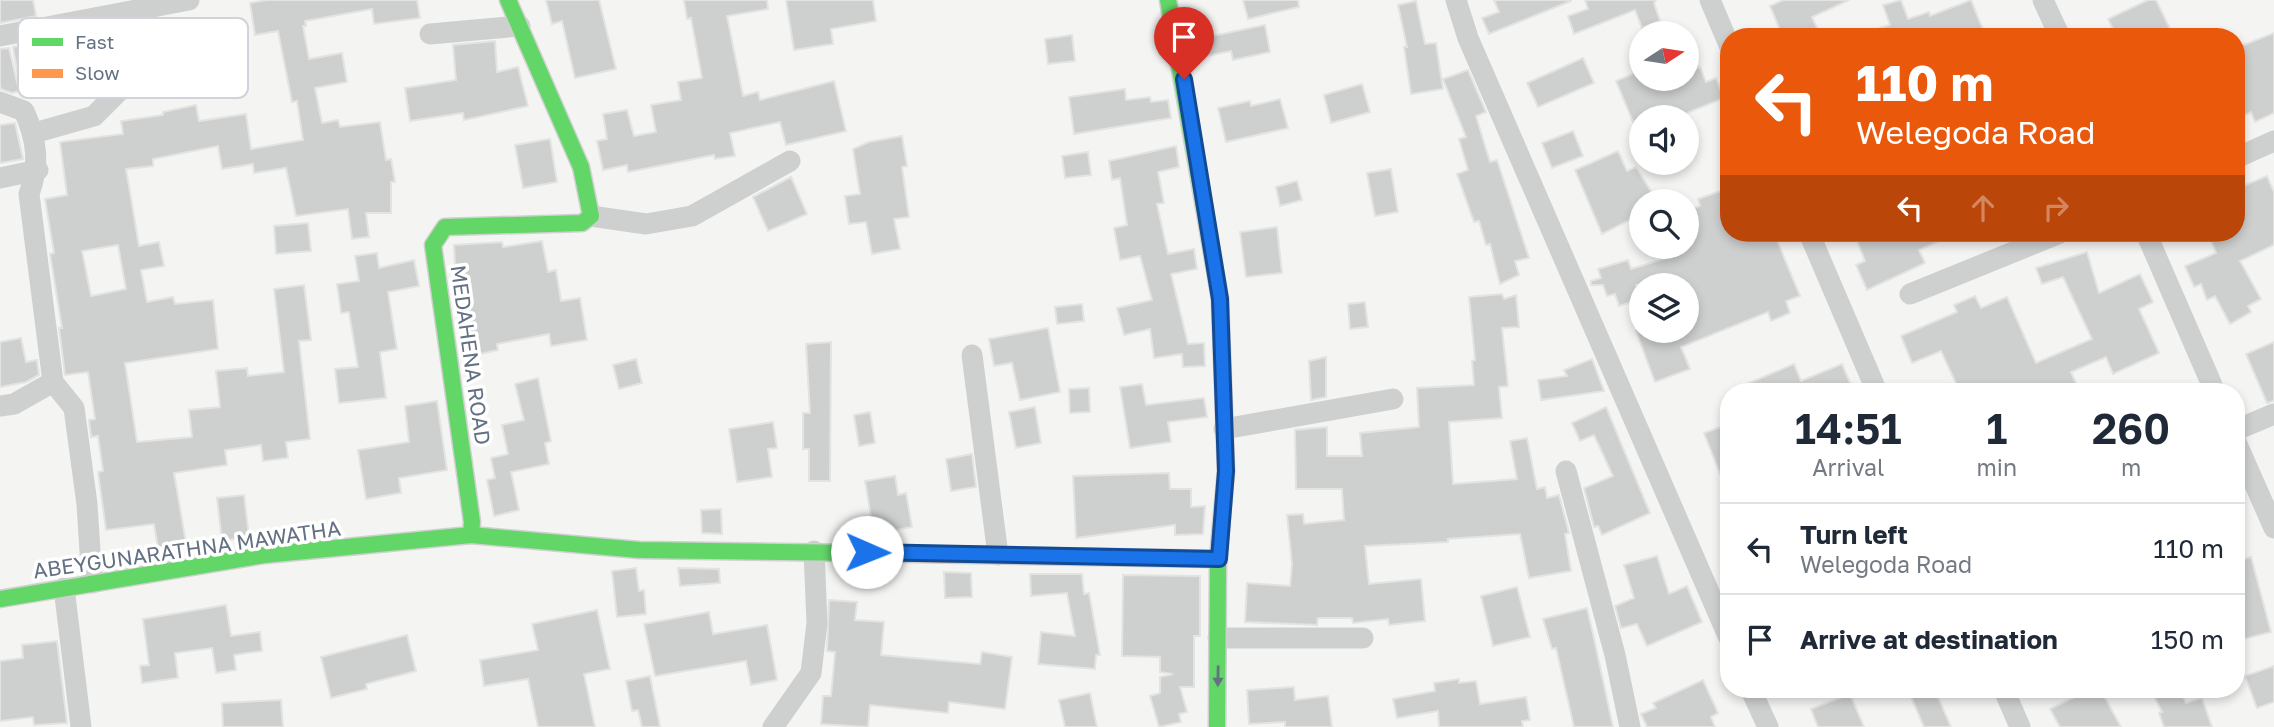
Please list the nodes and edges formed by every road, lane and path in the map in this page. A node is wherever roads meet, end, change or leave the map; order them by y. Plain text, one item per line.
1 (189, 0) edge
2 (508, 0) edge
3 (1168, 0) edge
4 (1456, 0) edge
5 (1710, 0) edge
6 (2043, 0) edge
7 (94, 18) edge
8 (520, 26) junction
9 (1722, 28) edge
10 (2056, 28) edge
11 (18, 33) edge
12 (430, 34) dead end
13 (0, 36) edge
14 (112, 98) edge
15 (0, 102) edge
16 (34, 133) junction
17 (2274, 141) edge
18 (2245, 154) edge
19 (790, 161) dead end
20 (38, 170) junction
21 (0, 178) edge
22 (591, 216) junction
23 (1813, 242) edge
24 (2038, 242) edge
25 (2150, 242) edge
26 (1910, 294) dead end
27 (972, 355) dead end
28 (53, 382) junction
29 (1873, 383) edge
30 (2211, 383) edge
31 (1393, 400) dead end
32 (0, 406) edge
33 (2274, 414) edge
34 (2245, 426) edge
35 (1224, 429) junction
36 (2245, 462) edge
37 (1566, 471) dead end
38 (2274, 528) edge
39 (471, 535) junction
40 (814, 551) junction
41 (998, 555) junction
42 (1219, 559) junction
43 (92, 583) junction
44 (64, 588) junction
45 (0, 599) edge
46 (1720, 617) edge
47 (1218, 638) junction
48 (1363, 638) dead end
49 (1755, 698) edge
50 (2007, 698) edge
51 (82, 727) edge
52 (773, 727) edge
53 (1217, 727) edge
54 (1630, 727) edge
55 (1768, 727) edge
56 (2020, 727) edge

1 - 7 street
2 - 8 street
3 - 35 street
4 - 46 street
5 - 9 street
6 - 10 street
8 - 12 street
8 - 22 street
11 - 13 street
14 - 16 street
15 - 16 street
16 - 20 street
17 - 18 street
19 - 22 street
20 - 21 street
20 - 28 street
22 - 39 street, MEDAHENA ROAD
23 - 29 street
24 - 26 street
25 - 30 street
27 - 41 street
28 - 32 street
28 - 43 street
31 - 35 street
33 - 34 street
35 - 42 street
36 - 38 street
37 - 54 street
39 - 40 street, ABEYGUNARATHNA MAWATHA
39 - 43 street, ABEYGUNARATHNA MAWATHA
40 - 41 street, ABEYGUNARATHNA MAWATHA
40 - 52 street
41 - 42 street, ABEYGUNARATHNA MAWATHA
42 - 47 street
43 - 44 street, ABEYGUNARATHNA MAWATHA
44 - 45 street, ABEYGUNARATHNA MAWATHA
44 - 51 street
47 - 48 street
47 -> 53 street
49 - 55 street
50 - 56 street

